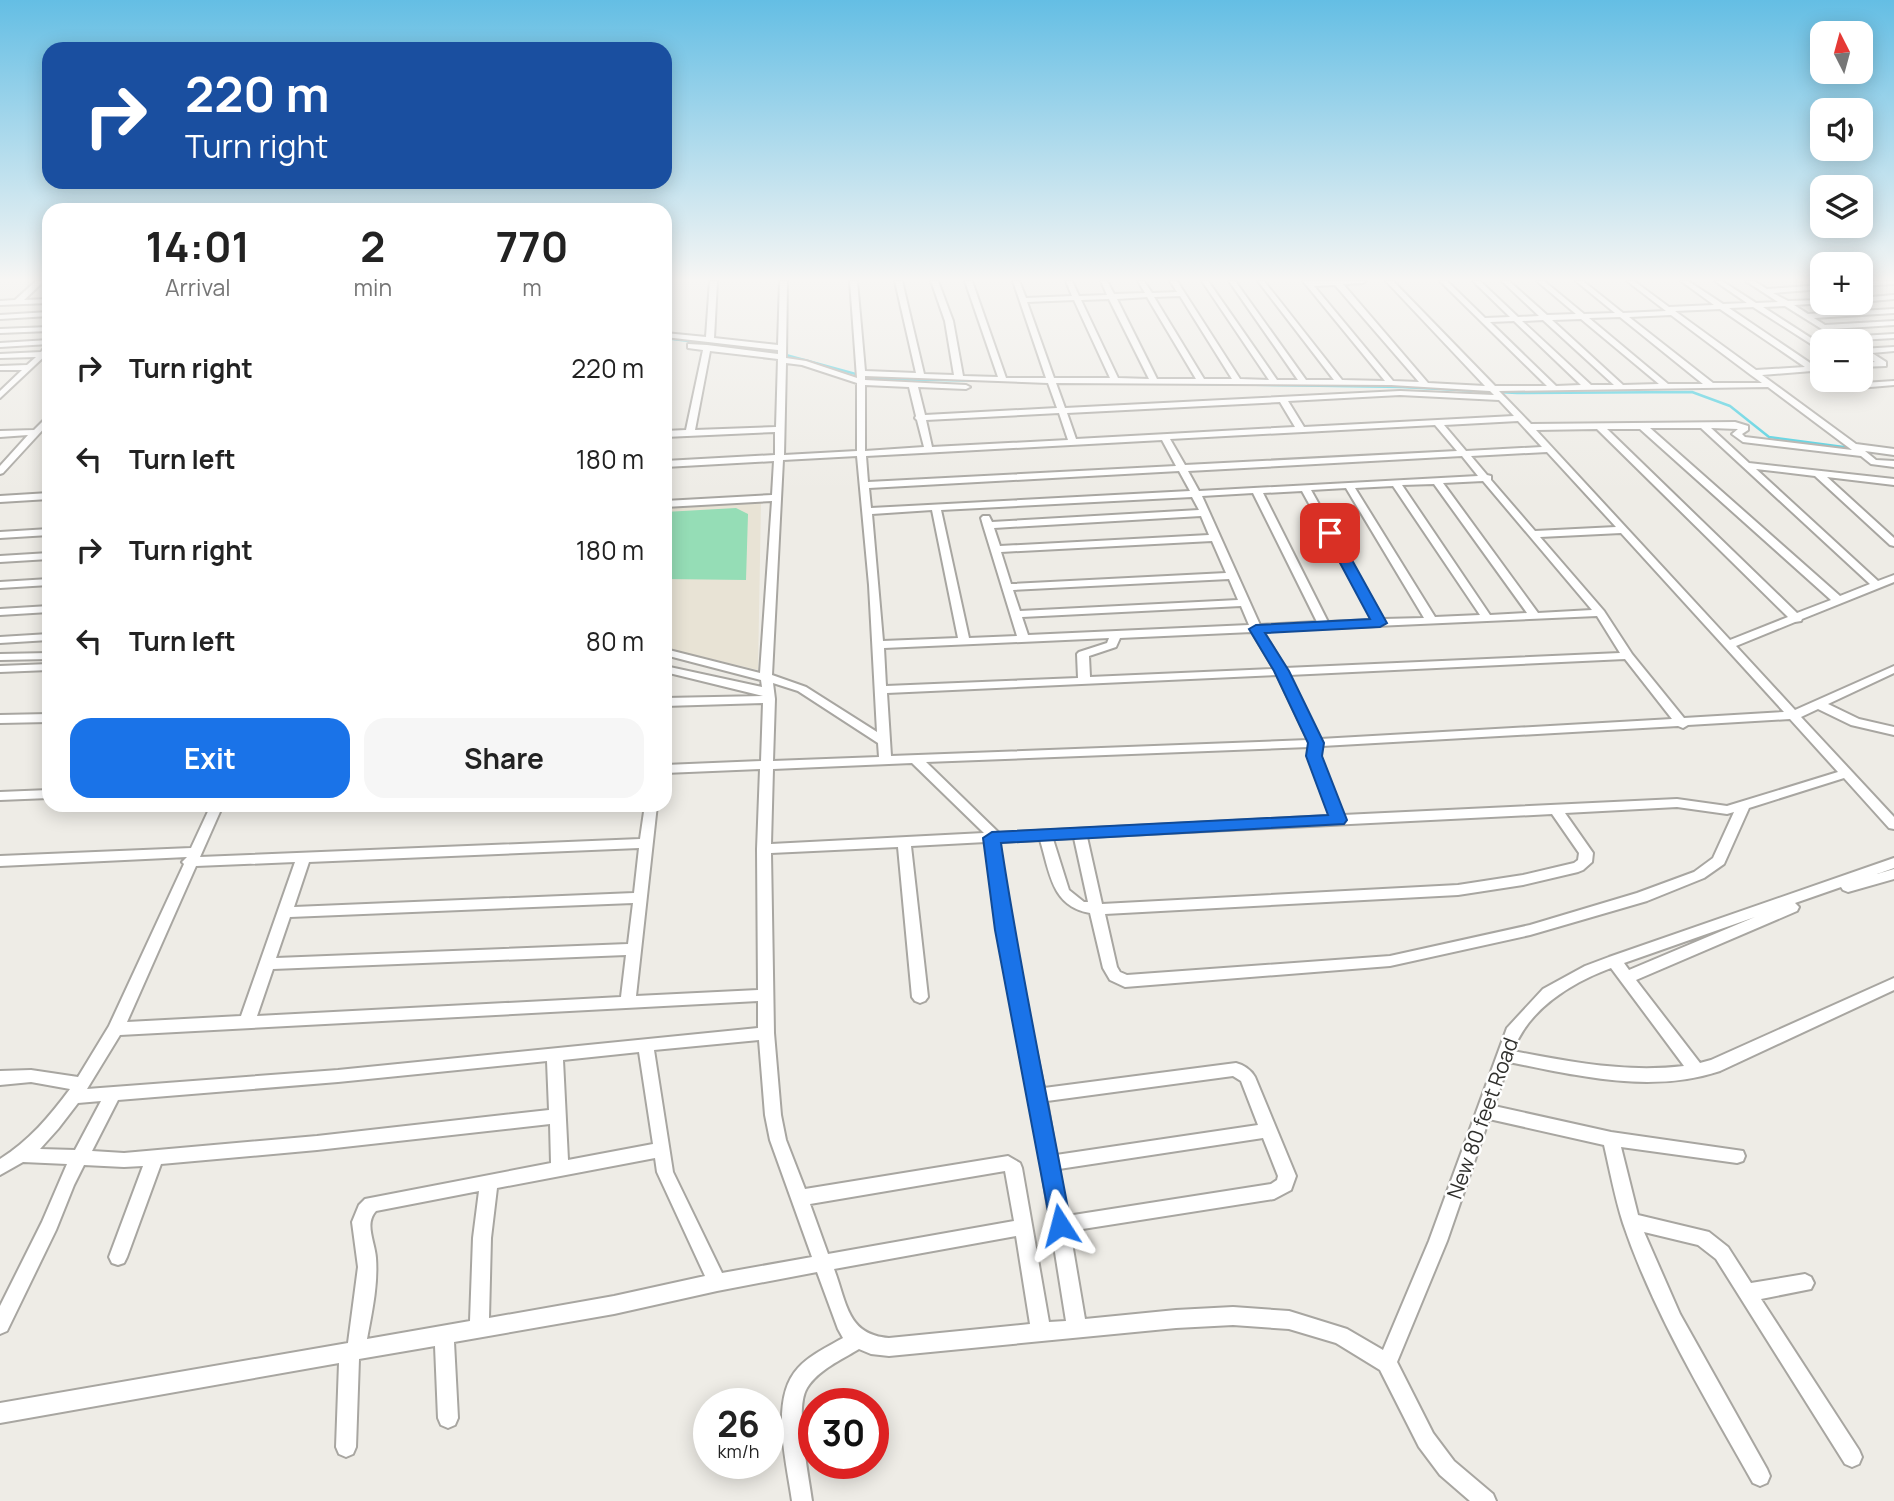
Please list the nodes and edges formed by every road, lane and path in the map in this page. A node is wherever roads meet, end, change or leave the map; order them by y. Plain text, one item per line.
1 (42, 351) edge
2 (706, 351) edge
3 (757, 351) edge
4 (781, 351) edge
5 (859, 351) edge
6 (915, 351) edge
7 (954, 351) edge
8 (993, 351) edge
9 (1040, 351) edge
10 (1102, 351) edge
11 (1140, 351) edge
12 (1183, 351) edge
13 (1218, 351) edge
14 (1253, 351) edge
15 (1281, 351) edge
16 (1315, 351) edge
17 (1364, 351) edge
18 (1397, 351) edge
19 (1455, 351) edge
20 (1516, 351) edge
21 (1550, 351) edge
22 (1583, 351) edge
23 (1624, 351) edge
24 (1667, 351) edge
25 (1725, 351) edge
26 (1791, 351) edge
27 (42, 355) edge
28 (781, 355) junction
29 (0, 356) edge
30 (1873, 357) edge
31 (1810, 363) edge
32 (1894, 363) edge
33 (1873, 364) edge
34 (1883, 364) junction
35 (30, 367) junction
36 (0, 368) edge
37 (1810, 369) edge
38 (1754, 373) junction
39 (921, 376) junction
40 (861, 378) junction
41 (959, 378) junction
42 (1003, 380) junction
43 (15, 381) junction
44 (0, 382) edge
45 (1116, 382) junction
46 (1155, 382) junction
47 (1202, 383) junction
48 (1238, 383) junction
49 (1275, 383) junction
50 (1304, 383) junction
51 (1340, 383) junction
52 (1391, 383) junction
53 (1894, 383) edge
54 (1051, 384) junction
55 (914, 385) junction
56 (1426, 385) junction
57 (1770, 385) junction
58 (1873, 385) edge
59 (1667, 387) junction
60 (1712, 387) junction
61 (1622, 388) junction
62 (1490, 389) junction
63 (1555, 389) junction
64 (1590, 389) junction
65 (0, 396) edge
66 (1500, 398) junction
67 (1282, 399) junction
68 (1062, 411) junction
69 (919, 418) junction
70 (1520, 418) junction
71 (1438, 423) junction
72 (1598, 425) junction
73 (1641, 425) junction
74 (1703, 425) junction
75 (42, 426) edge
76 (1529, 426) junction
77 (778, 429) junction
78 (1302, 431) junction
79 (36, 432) junction
80 (690, 433) junction
81 (0, 434) edge
82 (672, 434) edge
83 (1165, 438) junction
84 (1073, 442) junction
85 (1854, 447) junction
86 (1549, 449) junction
87 (929, 451) junction
88 (1894, 452) edge
89 (1465, 453) junction
90 (1863, 454) junction
91 (861, 455) junction
92 (779, 459) junction
93 (4, 461) edge
94 (1874, 462) junction
95 (672, 464) edge
96 (1745, 464) junction
97 (1894, 464) edge
98 (1184, 468) junction
99 (0, 471) edge
100 (1817, 473) junction
101 (1894, 476) edge
102 (1488, 478) junction
103 (1437, 481) junction
104 (1894, 482) edge
105 (1395, 484) junction
106 (864, 485) junction
107 (1349, 486) junction
108 (1305, 488) junction
109 (1257, 491) junction
110 (1196, 494) junction
111 (42, 496) edge
112 (776, 498) junction
113 (0, 499) edge
114 (672, 505) edge
115 (982, 506) junction
116 (936, 509) junction
117 (867, 511) junction
118 (1205, 513) junction
119 (988, 526) junction
120 (1624, 530) junction
121 (42, 532) edge
122 (1534, 534) junction
123 (0, 535) edge
124 (1216, 538) junction
125 (1894, 543) edge
126 (995, 549) junction
127 (42, 556) edge
128 (0, 559) edge
129 (1233, 576) junction
130 (1894, 578) edge
131 (42, 582) edge
132 (0, 585) edge
133 (1877, 585) junction
134 (1007, 587) junction
135 (1839, 601) junction
136 (1245, 603) junction
137 (42, 609) edge
138 (0, 612) edge
139 (1600, 613) junction
140 (1016, 614) junction
141 (1535, 616) junction
142 (1487, 618) junction
143 (1797, 619) junction
144 (1432, 621) junction
145 (1380, 623) junction
146 (1324, 625) junction
147 (1256, 629) junction
148 (1116, 635) junction
149 (42, 637) edge
150 (1023, 638) junction
151 (0, 640) edge
152 (964, 641) junction
153 (1730, 644) junction
154 (879, 645) junction
155 (672, 655) edge
156 (42, 656) edge
157 (1628, 656) junction
158 (0, 657) edge
159 (42, 667) edge
160 (0, 669) edge
161 (1894, 669) edge
162 (672, 671) edge
163 (1281, 671) junction
164 (766, 675) junction
165 (1084, 680) junction
166 (881, 690) junction
167 (768, 696) junction
168 (672, 702) edge
169 (1818, 704) junction
170 (1795, 715) junction
171 (42, 718) edge
172 (0, 719) edge
173 (1683, 724) junction
174 (1894, 731) edge
175 (884, 742) junction
176 (1316, 743) junction
177 (915, 759) junction
178 (885, 761) junction
179 (767, 765) junction
180 (672, 769) edge
181 (1847, 773) junction
182 (42, 794) edge
183 (0, 796) edge
184 (1743, 806) junction
185 (1556, 809) junction
186 (214, 812) edge
187 (651, 812) edge
188 (1338, 820) junction
189 (1894, 825) edge
190 (1079, 834) junction
191 (1045, 835) junction
192 (994, 838) junction
193 (904, 842) junction
194 (648, 843) junction
195 (764, 849) junction
196 (192, 857) junction
197 (304, 857) junction
198 (0, 861) edge
199 (1894, 863) edge
200 (1894, 874) edge
201 (640, 898) junction
202 (1097, 909) junction
203 (285, 912) junction
204 (635, 949) junction
205 (1614, 961) junction
206 (267, 964) junction
207 (1628, 977) junction
208 (1894, 984) edge
209 (766, 995) junction
210 (920, 997) dead end
211 (628, 1003) junction
212 (247, 1022) junction
213 (116, 1029) junction
214 (766, 1033) junction
215 (646, 1046) junction
216 (555, 1055) junction
217 (1504, 1055) junction
218 (1697, 1071) junction
219 (0, 1079) edge
220 (77, 1090) junction
221 (114, 1093) junction
222 (1038, 1096) junction
223 (1485, 1111) junction
224 (558, 1116) junction
225 (1268, 1130) junction
226 (1611, 1139) junction
227 (661, 1150) junction
228 (24, 1155) junction
229 (1737, 1156) dead end
230 (155, 1157) junction
231 (79, 1160) junction
232 (1049, 1163) junction
233 (0, 1168) edge
234 (560, 1169) junction
235 (489, 1182) junction
236 (798, 1198) junction
237 (1631, 1221) junction
238 (1060, 1225) junction
239 (1024, 1227) junction
240 (118, 1257) dead end
241 (822, 1262) junction
242 (717, 1282) junction
243 (1805, 1283) dead end
244 (1749, 1292) junction
245 (0, 1325) edge
246 (1077, 1328) junction
247 (479, 1329) junction
248 (1041, 1332) junction
249 (444, 1335) junction
250 (857, 1340) junction
251 (352, 1351) junction
252 (1387, 1363) junction
253 (0, 1413) edge
254 (447, 1418) dead end
255 (346, 1447) dead end
256 (1852, 1457) dead end
257 (1760, 1476) dead end
258 (1479, 1499) edge
259 (799, 1500) edge

1 - 29 street
2 - 80 street
3 - 28 street
4 - 28 street
5 - 40 street
6 - 39 street
7 - 41 street
8 - 42 street
9 - 54 street
10 - 45 street
11 - 46 street
12 - 47 street
13 - 48 street
14 - 49 street
15 - 50 street
16 - 51 street
17 - 52 street
18 - 56 street
19 - 62 street
20 - 63 street
21 - 64 street
22 - 61 street
23 - 59 street
24 - 60 street
25 - 38 street
26 - 31 street
27 - 35 street
28 - 40 street
28 - 77 street
30 - 34 street
32 - 34 street
33 - 34 street
35 - 36 street
35 - 43 street
37 - 38 street
38 - 57 street
39 - 40 street
39 - 41 street
40 - 55 street
40 - 91 street
41 - 42 street
42 - 54 street
43 - 44 street
43 - 65 street
45 - 46 street
45 - 54 street
46 - 47 street
47 - 48 street
48 - 49 street
49 - 50 street
50 - 51 street
51 - 52 street
52 - 56 street
53 - 58 street
54 - 55 street
54 - 68 street
55 - 69 street
56 - 62 street
57 - 60 street
57 - 85 street
59 - 60 street
59 - 61 street
61 - 64 street
62 - 63 street
62 - 66 street
63 - 64 street
66 - 67 street
66 - 70 street
67 - 68 street
67 - 78 street
68 - 69 street
68 - 84 street
69 - 87 street
70 - 71 street
70 - 76 street
71 - 78 street
71 - 89 street
72 - 73 street
72 - 76 street
72 - 143 street
73 - 74 street
73 - 135 street
74 - 90 street
74 - 96 street
75 - 79 street
76 - 86 street
77 - 80 street
77 - 92 street
78 - 83 street
79 - 81 street
79 - 93 street
80 - 82 street
83 - 84 street
83 - 98 street
84 - 87 street
85 - 88 street
85 - 90 street
86 - 89 street
86 - 120 street
87 - 91 street
89 - 98 street
89 - 102 street
90 - 94 street
91 - 92 street
91 - 106 street
92 - 95 street
92 - 112 street
93 - 99 street
94 - 97 street
94 - 101 street
96 - 100 street
96 - 133 street
98 - 106 street
98 - 110 street
100 - 104 street
100 - 125 street
102 - 103 street
102 - 122 street
103 - 105 street
103 - 141 street
105 - 107 street
105 - 142 street
106 - 117 street
107 - 108 street
107 - 144 street
108 - 109 street
108 - 145 street
109 - 110 street
109 - 146 street
110 - 115 street
110 - 118 street
111 - 113 street
112 - 114 street
112 - 164 street
115 - 116 street
115 - 119 street
116 - 117 street
116 - 152 street
117 - 154 street
118 - 119 street
118 - 124 street
119 - 126 street
120 - 122 street
120 - 153 street
121 - 123 street
122 - 139 street
124 - 126 street
124 - 129 street
126 - 134 street
127 - 128 street
129 - 134 street
129 - 136 street
130 - 133 street
131 - 132 street
133 - 135 street
134 - 140 street
135 - 143 street
136 - 140 street
136 - 147 street
137 - 138 street
139 - 141 street
139 - 157 street
140 - 150 street
141 - 142 street
142 - 144 street
143 - 153 street
144 - 145 street
145 - 146 street
146 - 147 street
147 - 148 street
147 - 163 street
148 - 150 street
148 - 165 street
149 - 151 street
150 - 152 street
152 - 154 street
153 - 170 street
154 - 166 street
155 - 164 street
156 - 158 street
157 - 163 street
157 - 173 street
159 - 160 street
161 - 169 street
162 - 167 street
163 - 165 street
163 - 176 street
164 - 167 street
164 - 175 street
165 - 166 street
166 - 175 street
167 - 168 street
167 - 179 street
169 - 170 street
169 - 174 street
170 - 173 street
170 - 181 street
171 - 172 street
173 - 176 street
175 - 178 street
176 - 177 street
176 - 188 street
177 - 178 street
177 - 192 street
178 - 179 street
179 - 180 street
179 - 195 street
181 - 184 street
181 - 189 street
182 - 183 street
184 - 185 street
184 - 202 street
185 - 188 street
185 - 202 street
186 - 196 street
187 - 194 street
188 - 190 street
190 - 191 street
190 - 202 street
191 - 192 street
191 - 202 street
192 - 193 street
192 - 222 street
193 - 195 street
193 - 210 street
194 - 197 street
194 - 201 street
195 - 209 street
196 - 197 street
196 - 198 street
196 - 213 street
197 - 203 street
199 - 205 street, New 80 feet Road
200 - 207 street
201 - 203 street
201 - 204 street
203 - 206 street
204 - 206 street
204 - 211 street
205 - 207 street
205 - 217 street, New 80 feet Road
206 - 212 street
207 - 218 street
208 - 218 street
209 - 211 street
209 - 214 street
211 - 212 street
212 - 213 street
213 - 220 street
214 - 215 street
214 - 236 street
215 - 216 street
215 - 227 street
216 - 221 street
216 - 224 street
217 - 218 street
217 - 223 street, New 80 feet Road
219 - 220 street
220 - 221 street
220 - 228 street
221 - 231 street
222 - 225 street
222 - 232 street
223 - 226 street
223 - 252 street, New 80 feet Road
224 - 230 street
224 - 234 street
225 - 232 street
225 - 238 street
226 - 229 street
226 - 237 street
227 - 234 street
227 - 242 street
228 - 231 street
228 - 233 street
230 - 231 street
230 - 240 street
231 - 245 street
232 - 238 street
234 - 235 street
235 - 247 street
235 - 251 street
236 - 239 street
236 - 241 street
237 - 244 street
237 - 257 street
238 - 246 street
239 - 241 street
239 - 248 street
241 - 242 street
241 - 250 street
242 - 247 street
243 - 244 street
244 - 256 street
246 - 248 street
246 - 252 street
247 - 249 street
248 - 250 street
249 - 251 street
249 - 254 street
250 - 259 street
251 - 253 street
251 - 255 street
252 - 258 street

